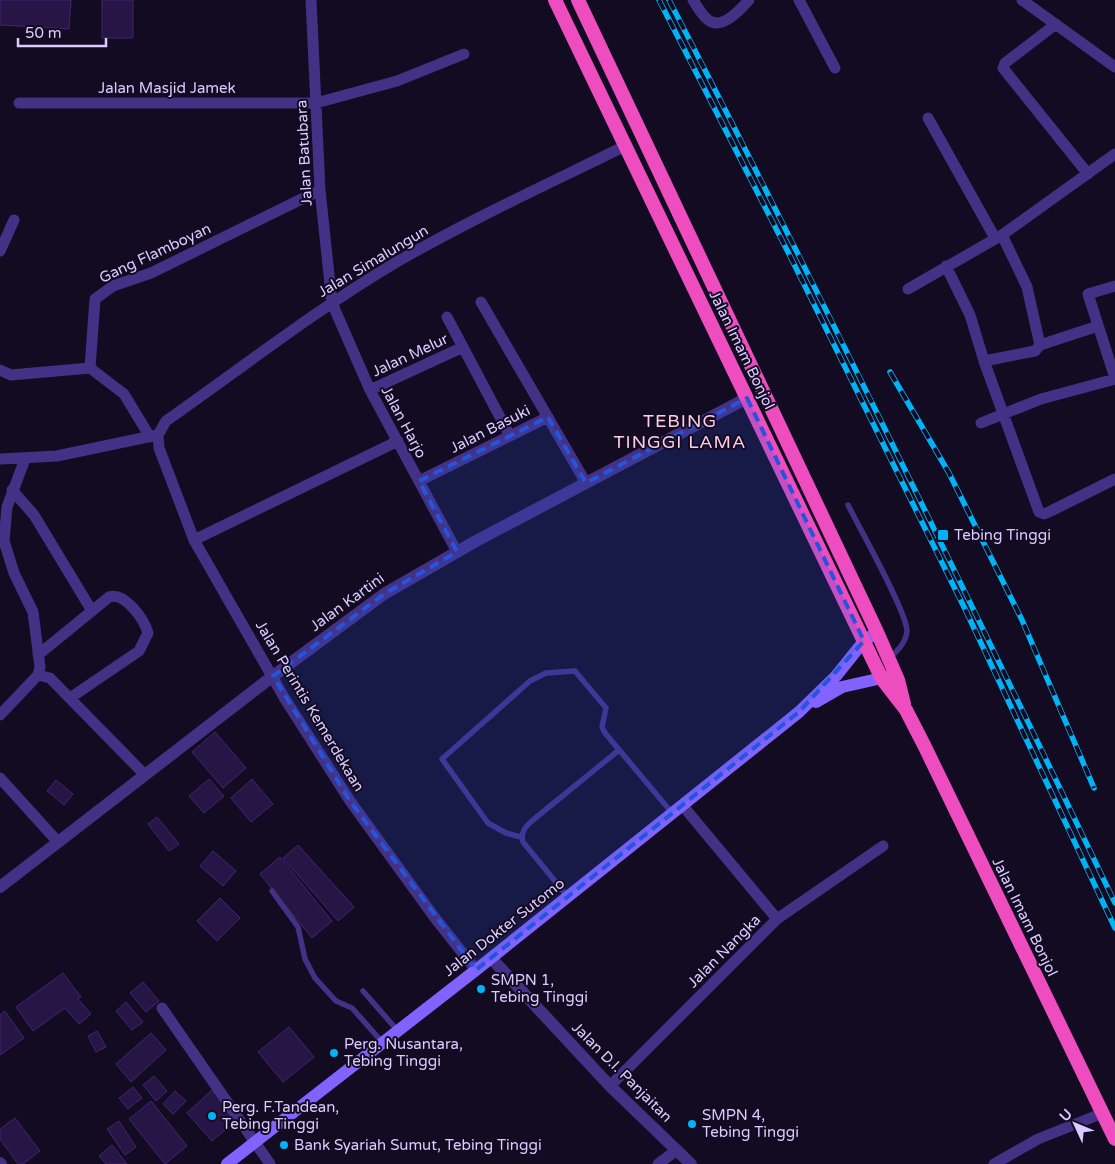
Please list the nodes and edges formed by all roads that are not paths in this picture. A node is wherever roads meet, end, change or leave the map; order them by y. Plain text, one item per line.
1 (311, 0) edge
2 (555, 0) edge
3 (578, 0) edge
4 (693, 0) edge
5 (749, 0) edge
6 (799, 0) edge
7 (1022, 0) edge
8 (1056, 24) junction
9 (464, 54) dead end
10 (1115, 67) edge
11 (835, 68) dead end
12 (19, 103) dead end
13 (316, 103) junction
14 (928, 118) dead end
15 (625, 146) junction
16 (1115, 154) edge
17 (1088, 174) junction
18 (320, 190) junction
19 (14, 220) dead end
20 (998, 237) junction
21 (0, 251) edge
22 (946, 266) junction
23 (1115, 286) edge
24 (908, 289) dead end
25 (481, 302) dead end
26 (332, 303) junction
27 (447, 317) dead end
28 (1098, 326) junction
29 (1040, 345) junction
30 (463, 346) junction
31 (984, 361) junction
32 (90, 368) junction
33 (0, 370) edge
34 (1115, 378) edge
35 (763, 389) junction
36 (370, 390) junction
37 (747, 398) junction
38 (1003, 414) junction
39 (548, 417) junction
40 (981, 423) dead end
41 (154, 436) junction
42 (510, 436) junction
43 (398, 441) junction
44 (0, 459) edge
45 (24, 459) junction
46 (1115, 479) edge
47 (419, 482) junction
48 (586, 483) junction
49 (12, 490) junction
50 (848, 506) dead end
51 (194, 540) junction
52 (457, 552) junction
53 (92, 611) junction
54 (877, 632) junction
55 (864, 641) junction
56 (38, 655) junction
57 (889, 659) junction
58 (38, 675) junction
59 (273, 676) junction
60 (889, 676) junction
61 (70, 698) junction
62 (799, 712) junction
63 (0, 716) edge
64 (619, 750) junction
65 (145, 775) junction
66 (0, 778) edge
67 (678, 810) junction
68 (521, 837) junction
69 (58, 842) junction
70 (883, 846) dead end
71 (0, 887) edge
72 (272, 891) dead end
73 (568, 897) junction
74 (777, 919) junction
75 (491, 958) junction
76 (476, 970) junction
77 (363, 991) dead end
78 (162, 1008) dead end
79 (398, 1031) junction
80 (383, 1043) junction
81 (610, 1086) junction
82 (1103, 1113) junction
83 (1115, 1139) edge
84 (256, 1142) junction
85 (677, 1150) junction
86 (226, 1164) edge
87 (270, 1164) edge
88 (658, 1164) edge
89 (691, 1164) edge
90 (994, 1164) edge

1 - 13 street, Jalan Batubara
2 - 15 highway, Jalan Imam Bonjol
3 - 35 highway, Jalan Imam Bonjol
4 - 5 street
6 - 11 street
7 - 8 street
8 - 10 street
8 - 17 street
9 - 13 street, Jalan Masjid Jamek
12 - 13 street, Jalan Masjid Jamek
13 - 18 street, Jalan Batubara
14 - 20 street
15 - 26 street, Jalan Simalungun
15 - 37 highway, Jalan Imam Bonjol
16 - 17 street
17 - 20 street
18 - 26 street, Jalan Batubara
18 - 32 street, Gang Flamboyan
19 - 21 street
20 - 22 street
20 - 29 street
22 - 24 street
22 - 31 street
23 - 28 street
25 - 39 street
26 - 36 street, Jalan Harjo
26 - 41 street, Jalan Simalungun
27 - 30 street
28 - 29 street
28 - 34 street
29 - 31 street
30 - 36 street, Jalan Melur
30 - 42 street
31 - 38 street
32 - 33 street
32 - 41 street
34 - 38 street
35 - 37 street
35 - 54 highway, Jalan Imam Bonjol
36 - 43 street, Jalan Harjo
37 - 48 street, Jalan Kartini
37 - 55 highway, Jalan Imam Bonjol
38 - 40 street
38 - 46 street
39 - 42 street, Jalan Basuki
39 - 48 street
41 - 45 street
41 - 51 street, Jalan Perintis Kemerdekaan
42 - 47 street, Jalan Basuki
43 - 47 street, Jalan Harjo
43 - 51 street
44 - 45 street
45 - 49 street
47 - 52 street, Jalan Harjo
48 - 52 street, Jalan Kartini
49 - 53 street
49 - 56 street
50 - 57 lane
51 - 59 street, Jalan Perintis Kemerdekaan
52 - 59 street, Jalan Kartini
53 - 56 street
53 - 61 street
54 - 55 main road, Jalan Dokter Sutomo
54 - 57 highway, Jalan Imam Bonjol
55 - 60 highway, Jalan Imam Bonjol
55 - 62 main road, Jalan Dokter Sutomo
56 - 58 street
57 - 60 highway, Jalan Imam Bonjol
58 - 61 street
58 - 63 street
59 - 65 street, Jalan Kartini
59 - 76 street, Jalan Perintis Kemerdekaan
60 - 62 main road, Jalan Dokter Sutomo
60 - 82 highway, Jalan Imam Bonjol
61 - 65 street
62 - 67 main road, Jalan Dokter Sutomo
64 - 67 lane
64 - 68 lane
64 - 68 lane
65 - 69 street, Jalan Kartini
66 - 69 street
67 - 73 main road, Jalan Dokter Sutomo
67 - 74 street, Jalan Nangka
68 - 73 lane
69 - 71 street, Jalan Kartini
70 - 74 street
72 - 80 lane
73 - 75 main road, Jalan Dokter Sutomo
74 - 81 street, Jalan Nangka
75 - 76 main road, Jalan Dokter Sutomo
75 - 81 street, Jalan D.I. Panjaitan
76 - 79 main road, Jalan Dokter Sutomo
77 - 79 lane
78 - 84 street
79 - 80 main road, Jalan Dokter Sutomo
80 - 84 main road, Jalan Dokter Sutomo
81 - 85 street, Jalan D.I. Panjaitan
82 - 83 highway, Jalan Imam Bonjol
82 - 90 street
84 - 86 main road, Jalan Dokter Sutomo
84 - 87 street
85 - 88 street
85 - 89 street, Jalan D.I. Panjaitan

